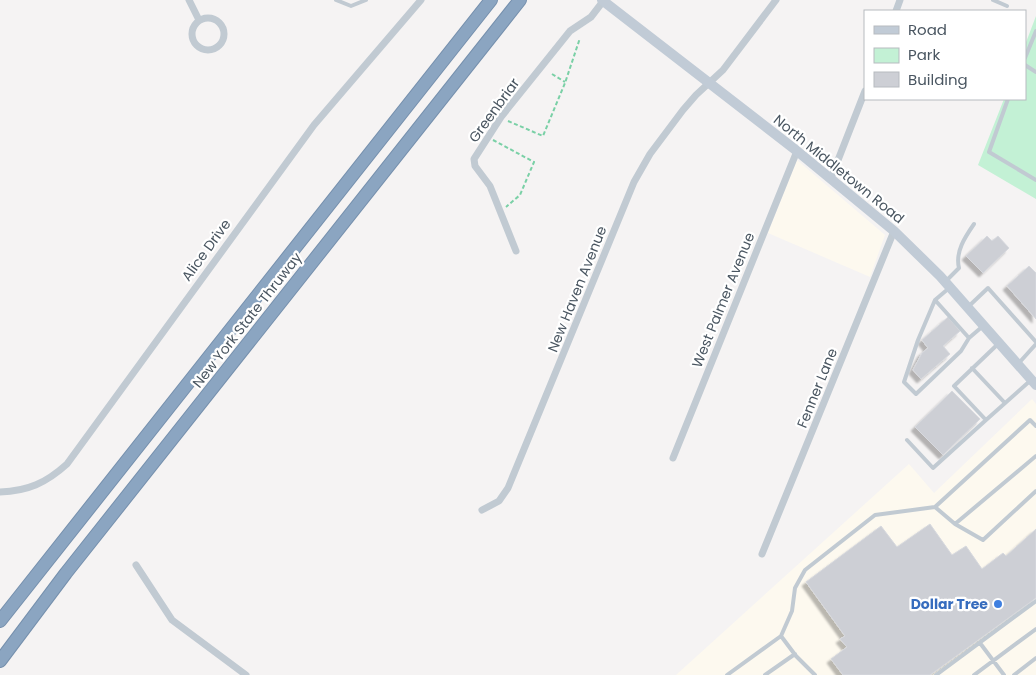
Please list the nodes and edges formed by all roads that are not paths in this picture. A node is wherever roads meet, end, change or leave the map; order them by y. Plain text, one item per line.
1 (189, 0) edge
2 (336, 0) edge
3 (366, 0) edge
4 (421, 0) edge
5 (491, 0) edge
6 (520, 0) edge
7 (603, 0) edge
8 (776, 0) edge
9 (993, 0) edge
10 (1007, 6) dead end
11 (199, 20) junction
12 (1036, 31) edge
13 (1026, 56) edge
14 (711, 84) junction
15 (864, 94) edge
16 (1008, 100) edge
17 (796, 151) junction
18 (831, 178) junction
19 (1036, 180) edge
20 (974, 224) dead end
21 (894, 231) junction
22 (516, 251) dead end
23 (948, 284) junction
24 (936, 300) junction
25 (968, 307) junction
26 (984, 325) junction
27 (970, 338) junction
28 (999, 342) junction
29 (1035, 345) edge
30 (1036, 352) edge
31 (1018, 364) junction
32 (972, 368) junction
33 (1034, 382) edge
34 (1005, 403) junction
35 (986, 420) junction
36 (1036, 426) edge
37 (907, 440) dead end
38 (1036, 456) edge
39 (673, 458) dead end
40 (1036, 491) edge
41 (0, 492) edge
42 (935, 507) junction
43 (482, 510) dead end
44 (955, 524) junction
45 (762, 554) dead end
46 (136, 565) dead end
47 (1036, 601) edge
48 (0, 621) edge
49 (1036, 629) edge
50 (781, 636) junction
51 (980, 643) junction
52 (795, 654) junction
53 (1036, 658) edge
54 (0, 661) edge
55 (994, 661) junction
56 (246, 675) edge
57 (727, 675) edge
58 (765, 675) edge
59 (815, 675) edge
60 (936, 675) edge
61 (974, 675) edge
62 (1004, 675) edge
63 (1014, 675) edge

1 - 11 street
2 - 3 lane
4 - 41 street, Alice Drive
5 - 48 highway, New York State Thruway
6 - 54 highway, New York State Thruway
7 - 14 street, North Middletown Road
7 - 22 street, Greenbriar
8 - 14 street, New Haven Avenue
9 - 10 lane
11 - 11 street
12 - 13 lane
14 - 17 street, North Middletown Road
14 - 43 street, New Haven Avenue
15 - 18 street
16 - 19 lane
17 - 18 street, North Middletown Road
17 - 39 street, West Palmer Avenue
18 - 21 street, North Middletown Road
20 - 23 lane
21 - 23 street, North Middletown Road
21 - 45 street, Fenner Lane
23 - 24 lane
23 - 25 street, North Middletown Road
24 - 27 lane
24 - 27 lane
25 - 26 street, North Middletown Road
25 - 29 lane
26 - 27 lane
26 - 28 street, North Middletown Road
28 - 31 street, North Middletown Road
28 - 32 lane
29 - 30 lane
29 - 31 lane
31 - 33 street, North Middletown Road
32 - 34 lane
32 - 35 lane
33 - 34 lane
34 - 35 lane
35 - 37 lane
36 - 42 lane
38 - 44 lane
40 - 44 lane
42 - 44 lane
42 - 50 lane
46 - 56 street
47 - 51 lane
49 - 55 lane
50 - 52 lane
50 - 57 lane
51 - 55 lane
51 - 60 lane
52 - 58 lane
52 - 59 lane
53 - 63 lane
55 - 61 lane
55 - 62 lane

